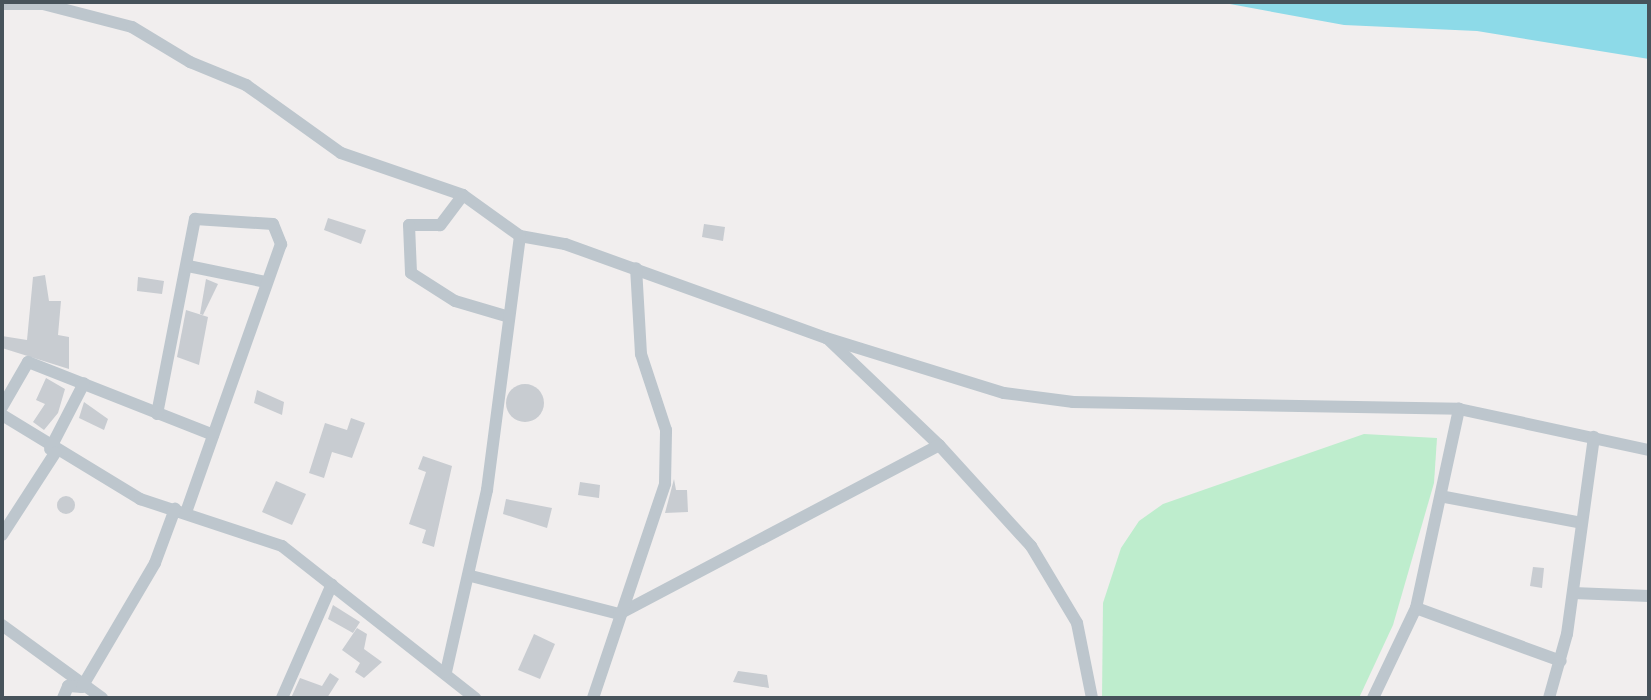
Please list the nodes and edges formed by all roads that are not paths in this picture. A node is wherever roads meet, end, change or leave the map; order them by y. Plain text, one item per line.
1 (2, 4) edge
2 (463, 195) junction
3 (520, 236) junction
4 (188, 265) junction
5 (636, 268) junction
6 (265, 282) junction
7 (506, 316) junction
8 (826, 338) junction
9 (84, 383) junction
10 (2, 407) edge
11 (1459, 409) junction
12 (157, 414) junction
13 (2, 415) edge
14 (213, 435) junction
15 (1594, 437) junction
16 (939, 445) junction
17 (1649, 450) edge
18 (52, 451) junction
19 (1445, 497) junction
20 (180, 511) junction
21 (1582, 523) junction
22 (2, 535) edge
23 (471, 576) junction
24 (332, 584) junction
25 (1573, 593) junction
26 (1649, 594) edge
27 (1416, 608) junction
28 (619, 614) junction
29 (2, 625) edge
30 (1561, 661) junction
31 (446, 672) junction
32 (82, 687) junction
33 (472, 697) edge
34 (63, 698) edge
35 (103, 698) edge
36 (282, 698) edge
37 (593, 698) edge
38 (1092, 698) edge
39 (1373, 698) edge
40 (1549, 698) edge

1 - 2 street
2 - 3 street
2 - 7 street
3 - 5 street
3 - 7 street
4 - 6 street
4 - 6 street
4 - 12 street
5 - 8 street
5 - 28 street
6 - 14 street
7 - 23 street
8 - 11 street
8 - 16 street
9 - 10 street
9 - 12 street
9 - 18 street
11 - 15 street
11 - 19 street
12 - 14 street
13 - 18 street
14 - 20 street
15 - 17 street
15 - 21 street
16 - 28 street
16 - 38 street
18 - 20 street
18 - 22 street
19 - 21 street
19 - 27 street
20 - 24 street
20 - 32 street
21 - 25 street
23 - 28 street
23 - 31 street
24 - 31 street
24 - 36 street
25 - 26 street
25 - 30 street
27 - 30 street
27 - 39 street
28 - 37 street
29 - 32 street
30 - 40 street
31 - 33 street
32 - 34 street
32 - 35 street

